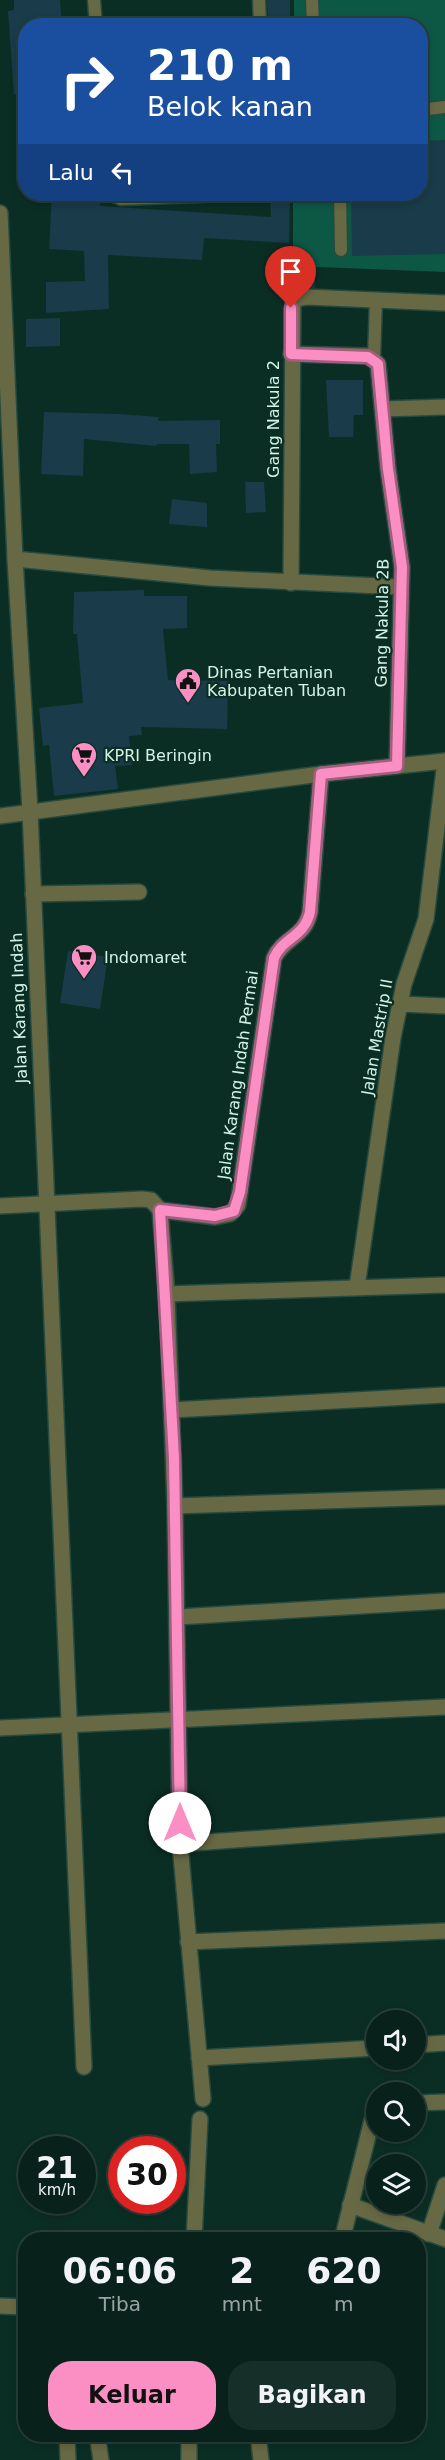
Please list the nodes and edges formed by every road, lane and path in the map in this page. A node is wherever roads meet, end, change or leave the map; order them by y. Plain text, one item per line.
1 (94, 0) edge
2 (259, 0) edge
3 (312, 0) edge
4 (95, 18) edge
5 (260, 18) edge
6 (313, 18) edge
7 (445, 107) edge
8 (428, 109) edge
9 (340, 201) edge
10 (0, 213) edge
11 (341, 250) dead end
12 (376, 300) junction
13 (445, 303) edge
14 (3, 343) edge
15 (291, 354) junction
16 (374, 358) junction
17 (445, 407) edge
18 (383, 409) junction
19 (15, 559) junction
20 (291, 583) junction
21 (401, 587) junction
22 (445, 761) edge
23 (397, 766) junction
24 (321, 774) junction
25 (30, 812) junction
26 (0, 816) edge
27 (438, 884) edge
28 (139, 892) dead end
29 (33, 894) junction
30 (400, 1004) junction
31 (445, 1006) edge
32 (45, 1203) junction
33 (0, 1206) edge
34 (160, 1210) junction
35 (445, 1285) edge
36 (357, 1287) junction
37 (166, 1294) junction
38 (445, 1395) edge
39 (172, 1410) junction
40 (445, 1497) edge
41 (175, 1506) junction
42 (445, 1601) edge
43 (178, 1617) junction
44 (445, 1707) edge
45 (180, 1719) junction
46 (71, 1724) junction
47 (0, 1728) edge
48 (445, 1825) edge
49 (180, 1844) junction
50 (445, 1931) edge
51 (188, 1942) junction
52 (445, 2043) edge
53 (426, 2044) edge
54 (366, 2049) edge
55 (200, 2058) junction
56 (84, 2067) dead end
57 (203, 2099) dead end
58 (445, 2102) edge
59 (426, 2103) edge
60 (200, 2119) dead end
61 (366, 2142) edge
62 (445, 2185) edge
63 (350, 2205) junction
64 (194, 2232) edge
65 (344, 2232) edge
66 (424, 2232) edge
67 (426, 2233) edge
68 (429, 2234) junction
69 (445, 2239) edge
70 (0, 2306) edge
71 (18, 2307) edge
72 (67, 2442) edge
73 (98, 2442) edge
74 (189, 2442) edge
75 (259, 2442) edge
76 (68, 2460) edge
77 (101, 2460) edge
78 (189, 2460) edge
79 (261, 2460) edge

1 - 4 lane
2 - 5 lane
3 - 6 lane
7 - 8 lane
9 - 11 lane
10 - 14 street, Jalan Karang Indah
12 - 13 street, Gang Nakula 2
12 - 15 street, Gang Nakula 2
12 - 16 lane
14 - 19 street, Jalan Karang Indah
15 - 16 street
15 - 20 street, Gang Nakula 2
16 - 18 street, Gang Nakula 2B
17 - 18 street
18 - 21 street, Gang Nakula 2B
19 - 20 street
19 - 25 street, Jalan Karang Indah
20 - 21 street
21 - 23 street, Gang Nakula 2B
22 - 23 street, Jalan Mastrip II
22 - 27 street, Jalan Mastrip II
23 - 24 street, Jalan Mastrip II
24 - 25 street, Jalan Mastrip II
24 - 34 street, Jalan Karang Indah Permai
25 - 26 street, Jalan Mastrip II
25 - 29 street, Jalan Karang Indah
27 - 30 street, Jalan Mastrip II
28 - 29 street
29 - 32 street, Jalan Karang Indah
30 - 31 street
30 - 36 street, Jalan Mastrip II
32 - 33 street, Jalan Karang Indah Permai
32 - 34 street, Jalan Karang Indah Permai
32 - 46 street, Jalan Karang Indah
34 - 37 street
35 - 36 street
36 - 37 street
37 - 39 street
38 - 39 street
39 - 41 street
40 - 41 street
41 - 43 street
42 - 43 street
43 - 45 street
44 - 45 street
45 - 46 street
45 - 49 street
46 - 47 street
46 - 56 street, Jalan Karang Indah
48 - 49 street
49 - 51 street
50 - 51 street
51 - 55 street
52 - 53 street
54 - 55 street
55 - 57 street
58 - 59 street
60 - 64 street
61 - 63 street
62 - 68 street
63 - 65 street
63 - 66 street
67 - 68 street
68 - 69 street
70 - 71 street
72 - 76 street
73 - 77 street
74 - 78 street
75 - 79 street

